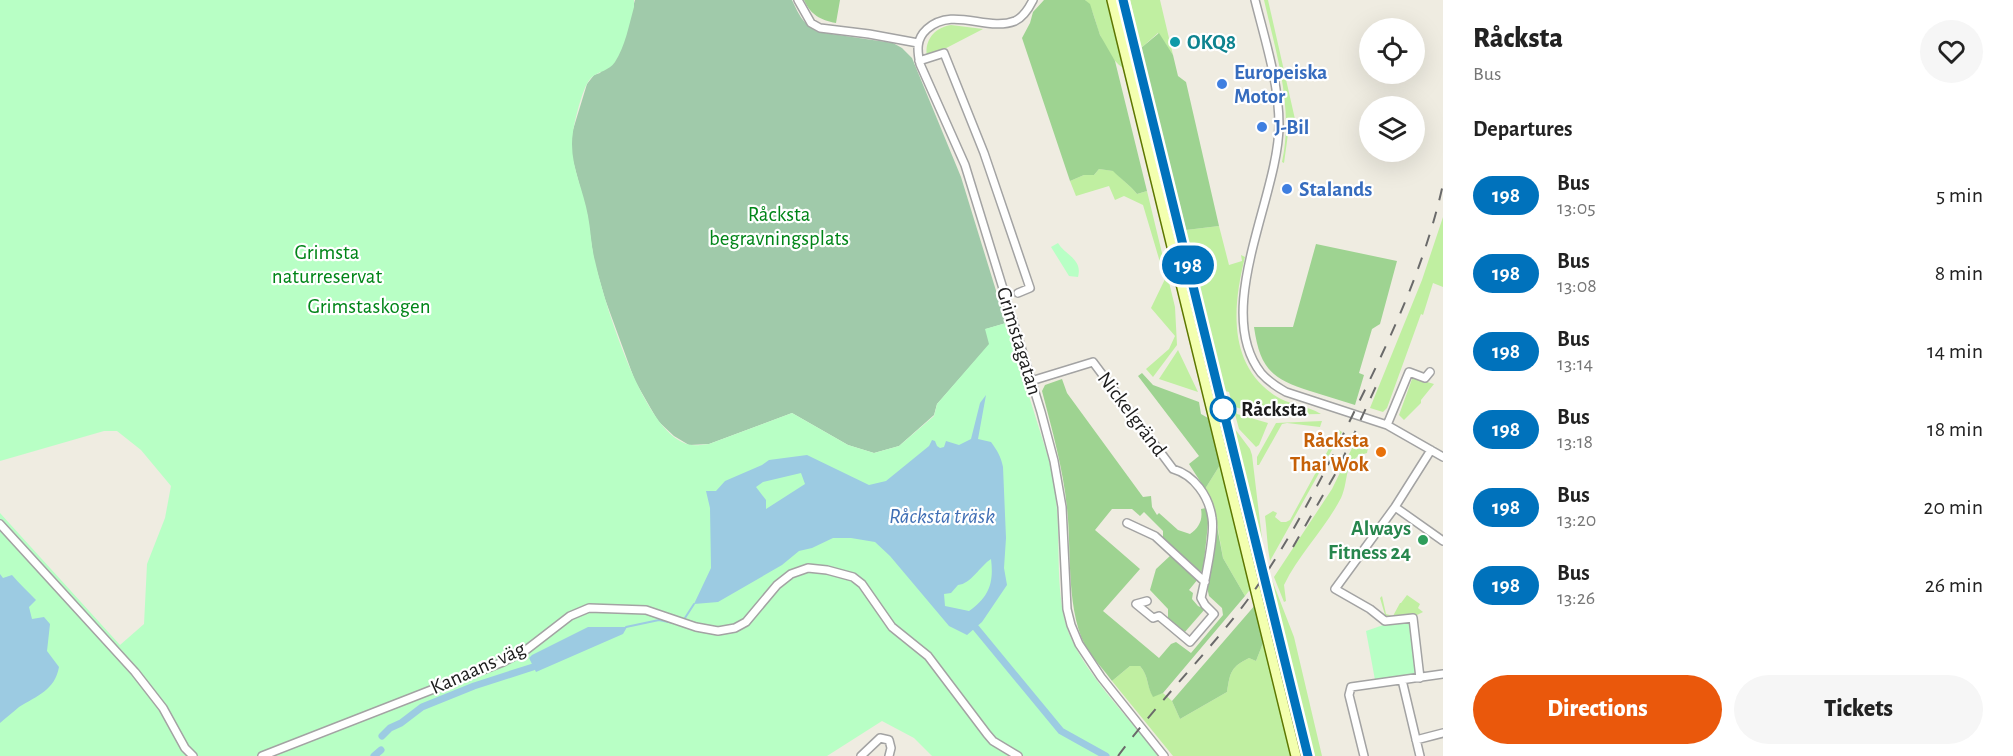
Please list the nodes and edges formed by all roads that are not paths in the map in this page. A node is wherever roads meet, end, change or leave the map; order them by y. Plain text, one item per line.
1 (798, 0) edge
2 (1033, 0) edge
3 (1112, 0) edge
4 (1123, 0) edge
5 (1256, 0) edge
6 (918, 43) junction
7 (919, 61) junction
8 (1018, 293) dead end
9 (1430, 372) dead end
10 (1031, 381) junction
11 (1387, 425) junction
12 (1431, 450) junction
13 (1443, 457) edge
14 (1395, 507) junction
15 (1127, 523) dead end
16 (0, 524) edge
17 (1443, 541) edge
18 (1205, 582) junction
19 (1147, 601) dead end
20 (1443, 674) edge
21 (1419, 678) junction
22 (1402, 680) junction
23 (1443, 734) edge
24 (1416, 740) junction
25 (193, 756) edge
26 (262, 756) edge
27 (861, 756) edge
28 (889, 756) edge
29 (1018, 756) edge
30 (1164, 756) edge
31 (1296, 756) edge
32 (1308, 756) edge
33 (1364, 756) edge
34 (1420, 756) edge

1 - 6 street
2 - 6 street
3 - 31 main road
4 - 32 main road
5 - 11 street
6 - 7 street, Grimstagatan
7 - 8 street
7 - 10 street, Grimstagatan
9 - 11 street
10 - 18 street, Nickelgränd
10 - 30 street, Grimstagatan
11 - 12 street
12 - 13 street
12 - 14 street
14 - 17 street
14 - 21 street
15 - 18 street
16 - 25 street
18 - 19 street, Nickelgränd
20 - 21 street
21 - 22 street
22 - 24 street
22 - 33 street
23 - 24 street
24 - 34 street
26 - 29 street, Kanaans väg
27 - 28 street

